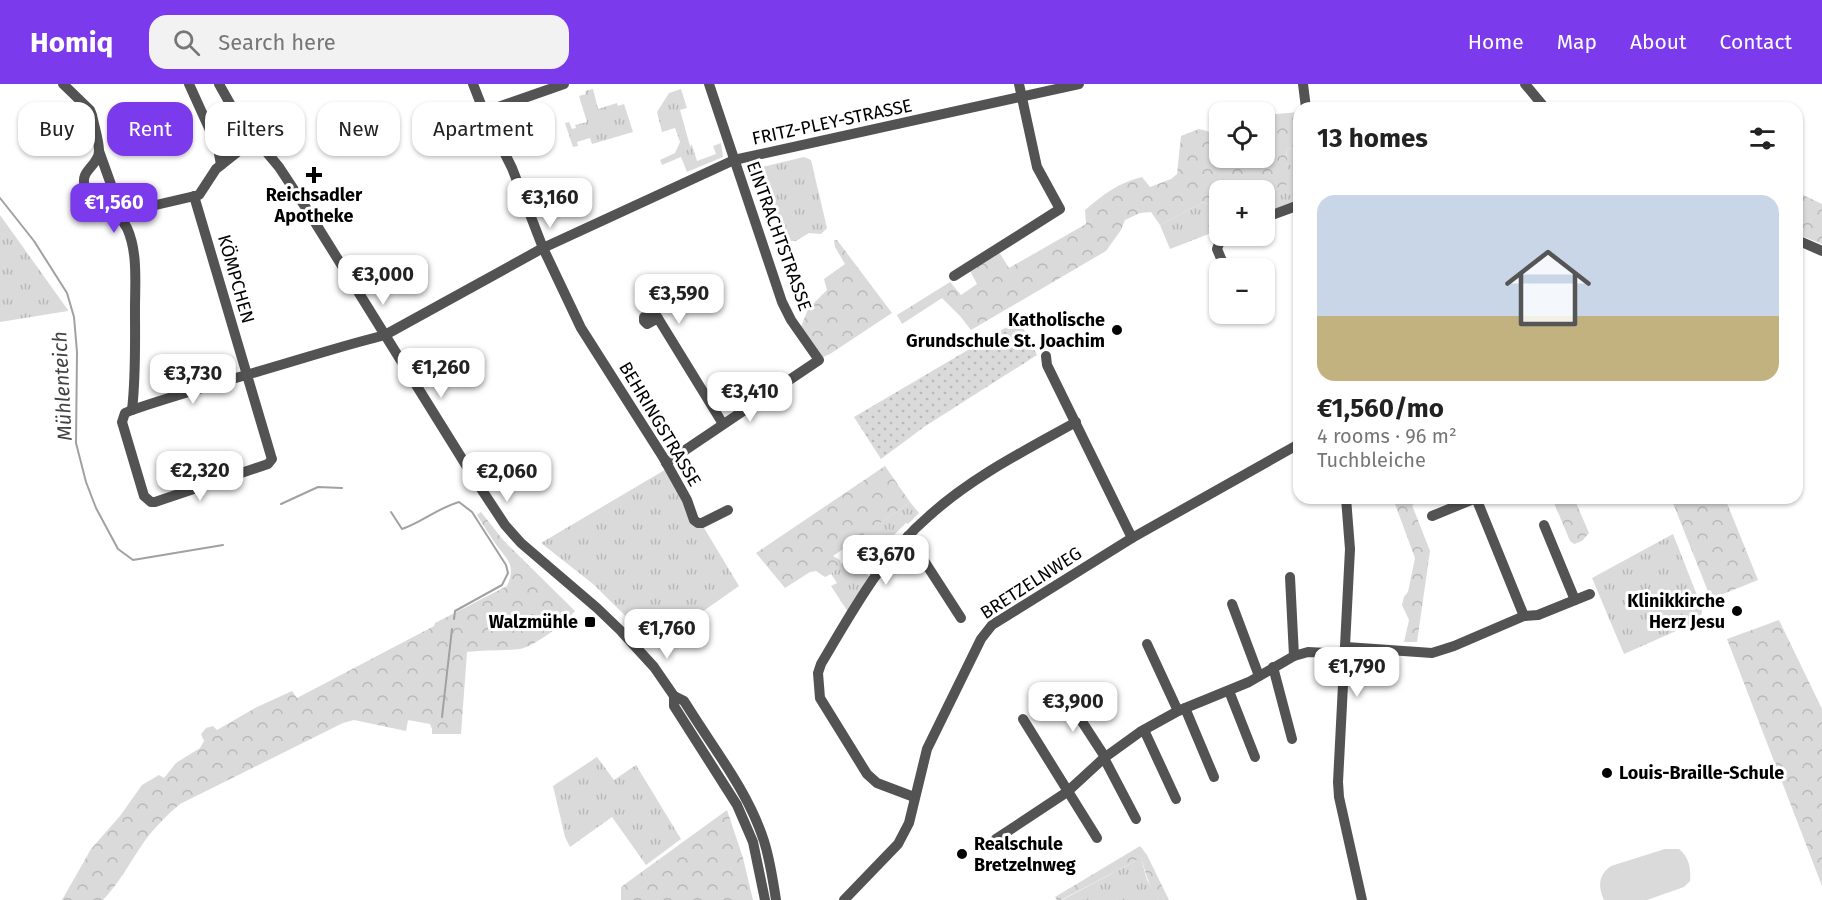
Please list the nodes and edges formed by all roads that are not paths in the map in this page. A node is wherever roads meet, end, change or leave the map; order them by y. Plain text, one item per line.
1 (63, 84) edge
2 (189, 84) edge
3 (219, 84) edge
4 (472, 84) edge
5 (564, 84) edge
6 (709, 84) edge
7 (1019, 84) edge
8 (1078, 84) edge
9 (1303, 84) edge
10 (1525, 84) edge
11 (1021, 96) junction
12 (229, 102) edge
13 (480, 102) edge
14 (513, 102) edge
15 (1305, 102) edge
16 (1540, 102) edge
17 (99, 151) junction
18 (232, 156) edge
19 (269, 156) edge
20 (506, 156) edge
21 (734, 160) junction
22 (221, 165) junction
23 (194, 196) junction
24 (1293, 207) edge
25 (119, 213) junction
26 (1275, 214) edge
27 (1803, 243) edge
28 (543, 248) junction
29 (1822, 251) edge
30 (954, 276) dead end
31 (658, 318) dead end
32 (385, 335) junction
33 (1046, 356) dead end
34 (247, 375) junction
35 (132, 410) junction
36 (1076, 422) junction
37 (723, 424) junction
38 (1293, 447) edge
39 (666, 463) junction
40 (1347, 504) edge
41 (1462, 504) edge
42 (1479, 504) edge
43 (728, 510) dead end
44 (1432, 516) dead end
45 (1544, 525) dead end
46 (908, 536) junction
47 (1132, 538) junction
48 (1290, 577) dead end
49 (1590, 594) dead end
50 (1575, 600) junction
51 (1232, 604) dead end
52 (1524, 616) junction
53 (961, 618) dead end
54 (1147, 644) dead end
55 (1345, 651) junction
56 (1294, 656) junction
57 (1274, 667) junction
58 (1259, 676) junction
59 (1229, 691) junction
60 (1064, 694) dead end
61 (674, 696) junction
62 (1182, 710) junction
63 (1023, 720) dead end
64 (1144, 730) junction
65 (1292, 739) dead end
66 (1105, 757) junction
67 (1255, 757) dead end
68 (1214, 777) dead end
69 (1068, 792) junction
70 (914, 797) junction
71 (1176, 799) dead end
72 (1136, 819) dead end
73 (1097, 838) dead end
74 (996, 839) dead end
75 (765, 900) edge
76 (776, 900) edge
77 (844, 900) edge
78 (1362, 900) edge

1 - 17 street
2 - 22 street
3 - 12 street
4 - 13 street, BEHRINGSTRASSE
5 - 14 street
6 - 21 street, EINTRACHTSTRASSE
7 - 11 street
8 - 11 street, FRITZ-PLEY-STRASSE
9 - 15 street
10 - 16 street
11 - 21 street, FRITZ-PLEY-STRASSE
11 - 30 street
17 - 25 street
17 - 25 street
18 - 22 street
19 - 32 street
20 - 28 street, BEHRINGSTRASSE
21 - 28 street, FRITZ-PLEY-STRASSE
21 - 37 street, EINTRACHTSTRASSE
22 - 23 street
23 - 25 street
23 - 34 street, KÖMPCHEN
24 - 26 street
25 - 35 street
27 - 29 street
28 - 32 street, FRITZ-PLEY-STRASSE
28 - 39 street, BEHRINGSTRASSE
31 - 37 street
32 - 34 street, FRITZ-PLEY-STRASSE
32 - 61 street
33 - 36 street
34 - 35 street, FRITZ-PLEY-STRASSE
34 - 35 street, KÖMPCHEN
36 - 46 street
36 - 47 street
37 - 39 street
38 - 47 street, BRETZELNWEG
39 - 43 street, BEHRINGSTRASSE
40 - 55 street
41 - 44 street
42 - 52 street
45 - 50 street
46 - 53 street
46 - 70 street
47 - 70 street, BRETZELNWEG
48 - 56 street
49 - 50 street
50 - 52 street
51 - 58 street
52 - 55 street
54 - 62 street
55 - 56 street
55 - 78 street
56 - 57 street
57 - 58 street
57 - 65 street
58 - 59 street
59 - 62 street
59 - 67 street
60 - 66 street
61 - 75 street
61 - 76 street
62 - 64 street
62 - 68 street
63 - 69 street
64 - 66 street
64 - 71 street
66 - 69 street
66 - 72 street
69 - 73 street
69 - 74 street
70 - 77 street, BRETZELNWEG

